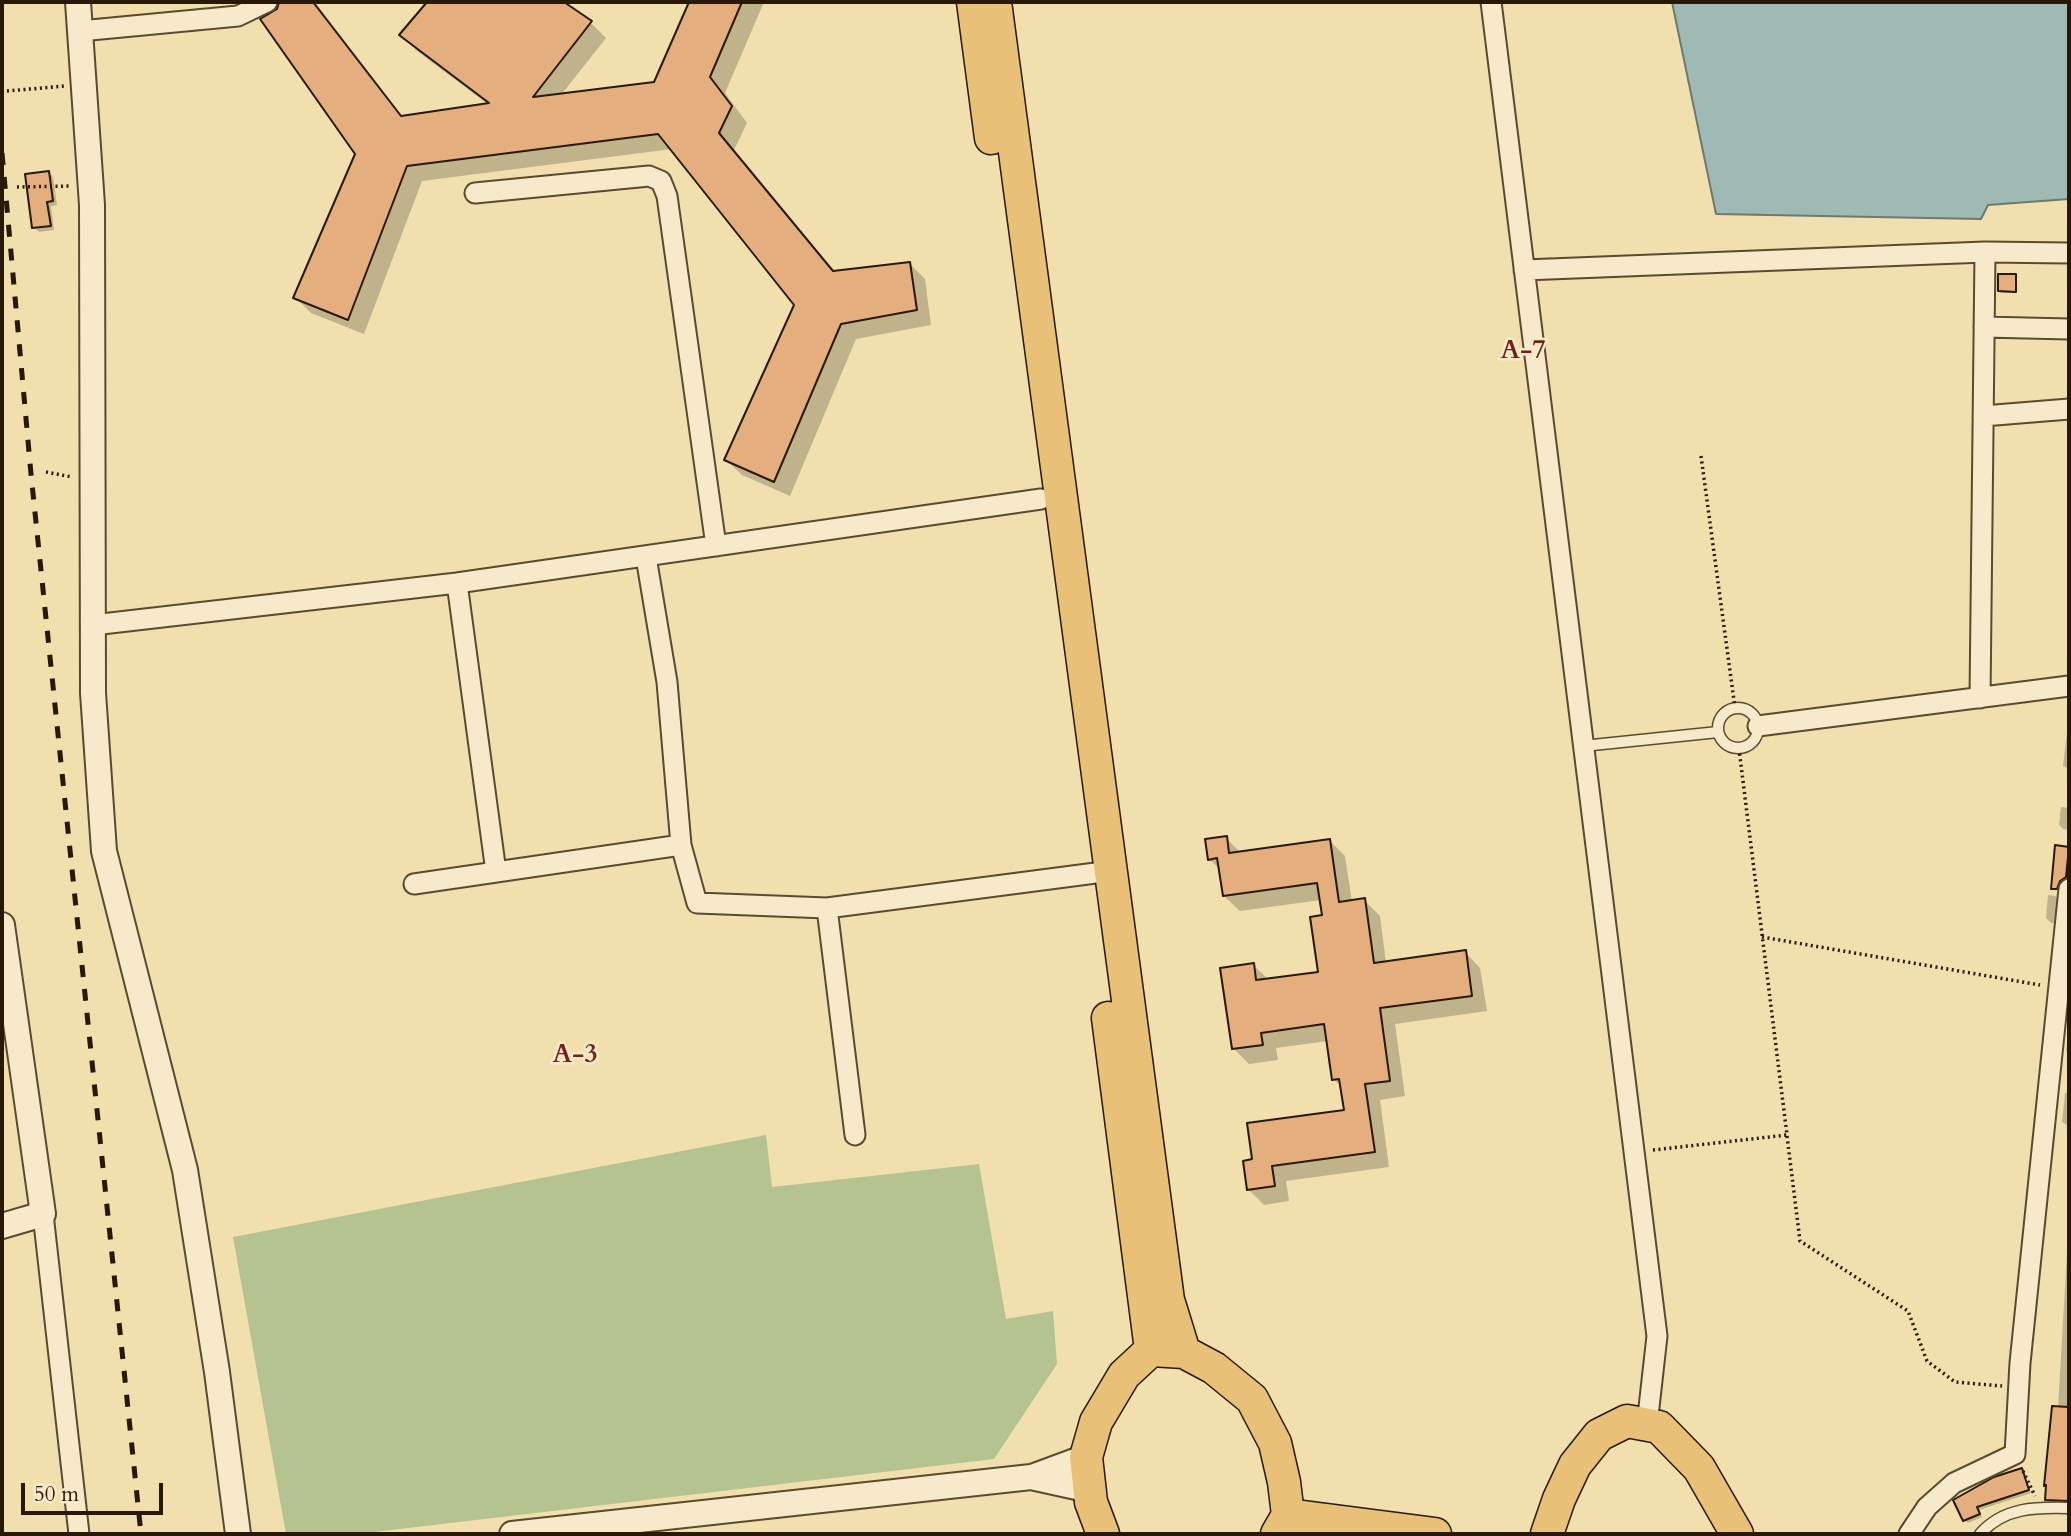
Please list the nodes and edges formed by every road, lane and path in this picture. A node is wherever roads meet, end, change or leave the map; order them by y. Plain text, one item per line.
1 (78, 2) edge
2 (267, 2) edge
3 (972, 2) edge
4 (995, 2) edge
5 (1491, 2) edge
6 (80, 31) junction
7 (84, 84) junction
8 (7, 91) dead end
9 (91, 186) junction
10 (17, 187) dead end
11 (475, 193) dead end
12 (1985, 252) junction
13 (2069, 253) edge
14 (1524, 270) junction
15 (1984, 327) junction
16 (2069, 329) edge
17 (2069, 409) edge
18 (1983, 415) junction
19 (1701, 456) dead end
20 (1041, 499) junction
21 (716, 546) junction
22 (646, 557) junction
23 (457, 583) junction
24 (93, 625) junction
25 (2069, 686) edge
26 (1980, 698) junction
27 (1735, 708) junction
28 (1758, 726) junction
29 (1718, 732) junction
30 (1583, 746) junction
31 (1739, 748) junction
32 (681, 845) junction
33 (496, 872) junction
34 (1100, 872) junction
35 (414, 884) dead end
36 (2069, 889) edge
37 (827, 908) junction
38 (2, 925) edge
39 (1762, 937) junction
40 (2059, 989) junction
41 (855, 1135) dead end
42 (1787, 1135) junction
43 (1634, 1152) junction
44 (43, 1214) junction
45 (2, 1226) edge
46 (1151, 1350) junction
47 (1184, 1352) junction
48 (2018, 1388) junction
49 (1647, 1425) junction
50 (2015, 1454) junction
51 (1086, 1457) junction
52 (1031, 1477) junction
53 (1090, 1490) junction
54 (2041, 1507) junction
55 (2069, 1508) edge
56 (1283, 1525) edge
57 (79, 1534) edge
58 (238, 1534) edge
59 (512, 1534) edge
60 (1103, 1534) edge
61 (1435, 1534) edge
62 (1547, 1534) edge
63 (1737, 1534) edge
64 (1909, 1534) edge
65 (1980, 1534) edge

1 - 6 street
2 - 6 street
3 - 20 main road
4 - 34 main road
5 - 14 street
6 - 7 street
7 - 8 path
7 - 9 street
9 - 10 path
9 - 24 street
11 - 21 street
12 - 13 street
12 - 14 street
12 - 15 street
14 - 30 street
15 - 16 street
15 - 18 street
17 - 18 street
18 - 26 street
19 - 27 path
20 - 21 street
20 - 34 main road
21 - 22 street
22 - 23 street
22 - 32 street
23 - 24 street
23 - 33 street
24 - 58 street
25 - 26 street
26 - 28 street
27 - 28 lane
27 - 29 lane
28 - 31 lane
29 - 30 lane
29 - 31 lane
30 - 43 street
31 - 39 path
32 - 33 street
32 - 37 street
33 - 35 street
34 - 37 street
34 - 46 main road
34 - 47 main road
36 - 40 street
37 - 41 street
38 - 44 street
39 - 40 path
39 - 42 path
40 - 48 street
42 - 43 path
42 - 48 path
43 - 49 street
44 - 45 street
44 - 57 street
46 - 47 main road
46 - 51 main road
47 - 56 main road
48 - 50 street
49 - 62 main road
49 - 63 main road
50 - 54 path
50 - 64 street
51 - 52 street
51 - 53 main road
52 - 53 street
52 - 59 street
53 - 60 main road
54 - 55 lane
54 - 65 lane
56 - 61 main road

